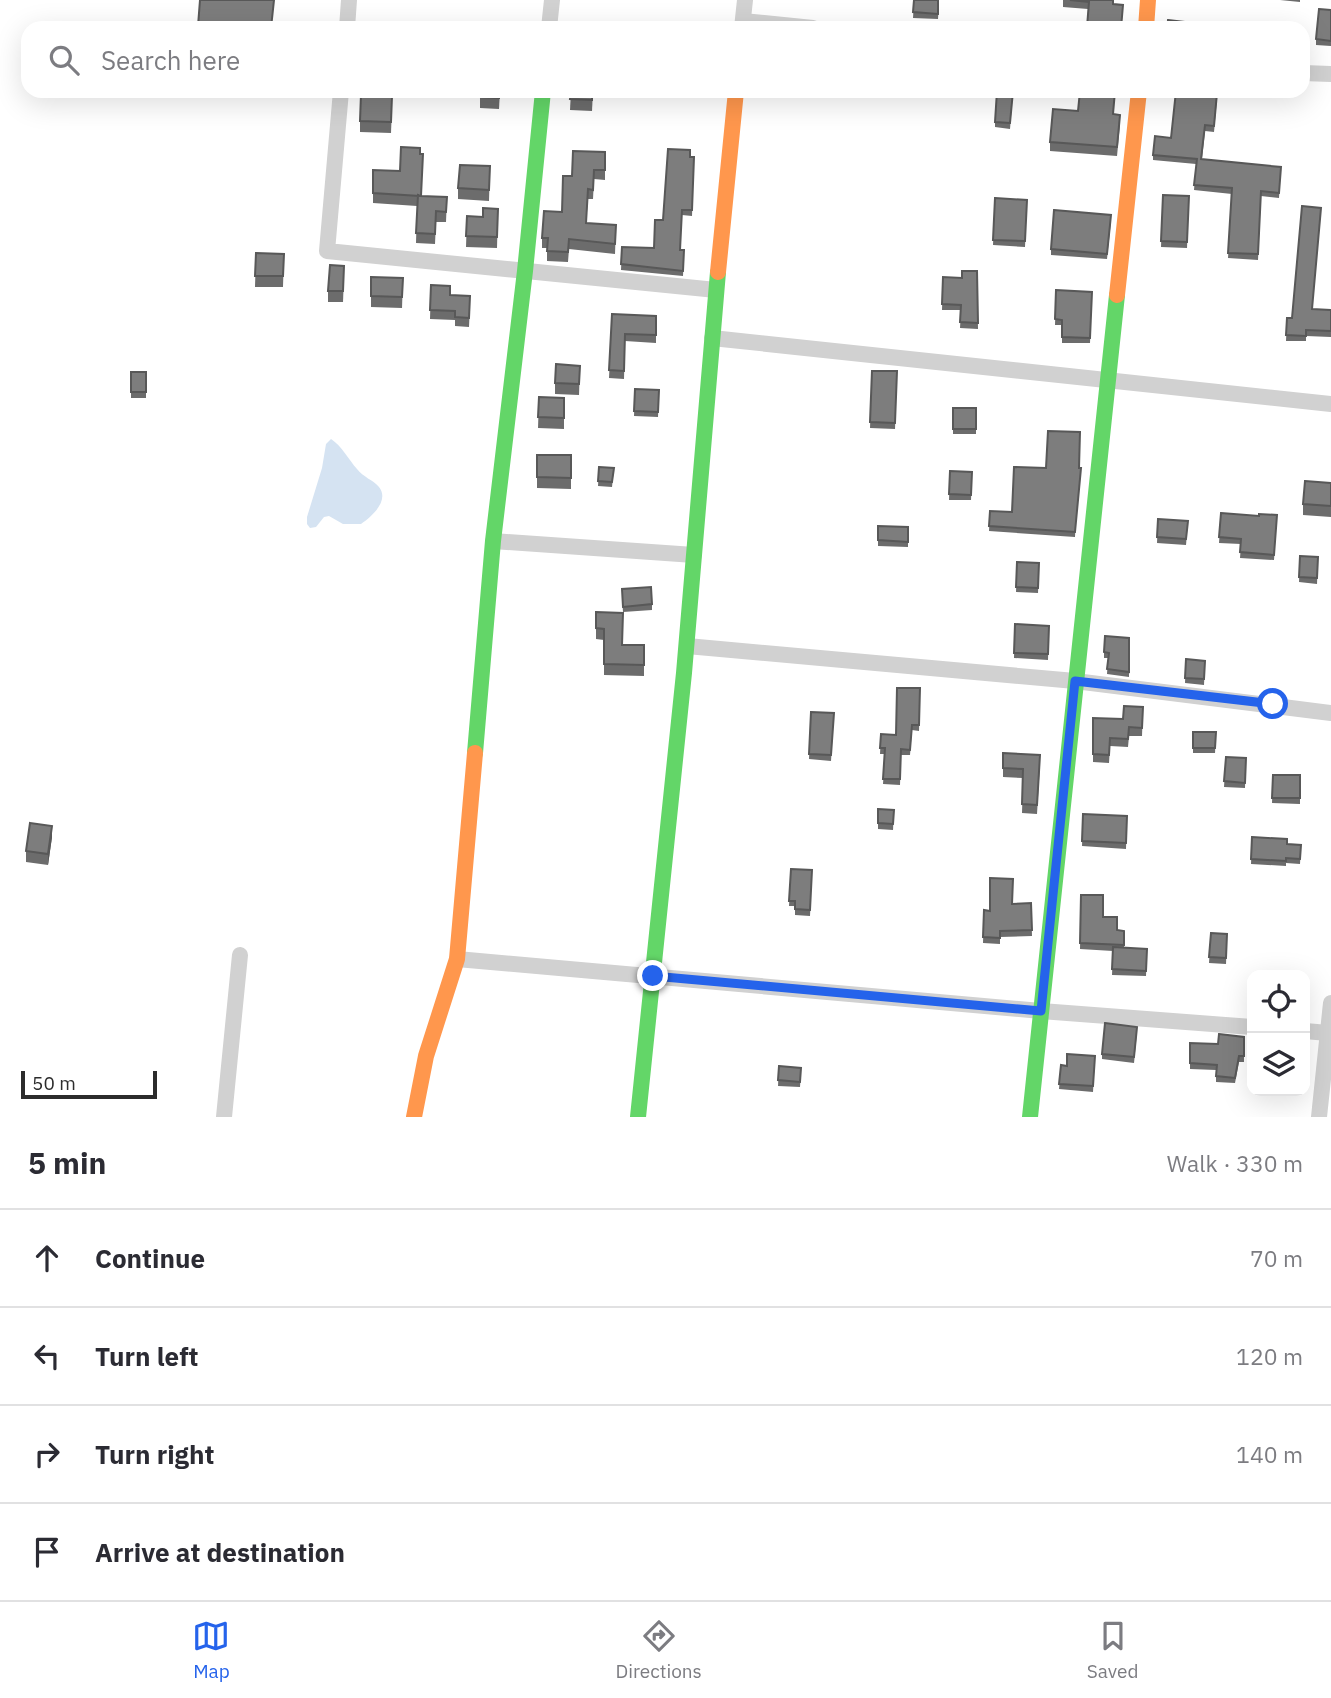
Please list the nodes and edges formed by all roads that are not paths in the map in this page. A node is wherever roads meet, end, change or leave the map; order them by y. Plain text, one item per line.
1 (349, 0) edge
2 (552, 0) edge
3 (745, 0) edge
4 (1148, 0) edge
5 (348, 21) edge
6 (550, 21) edge
7 (743, 21) edge
8 (1146, 21) edge
9 (1310, 73) edge
10 (1331, 74) edge
11 (340, 98) edge
12 (542, 98) edge
13 (735, 98) edge
14 (1138, 98) edge
15 (525, 271) junction
16 (716, 289) junction
17 (712, 338) junction
18 (1106, 382) junction
19 (1331, 404) edge
20 (493, 541) junction
21 (694, 555) junction
22 (687, 646) junction
23 (1075, 681) junction
24 (1331, 713) edge
25 (240, 956) dead end
26 (457, 959) junction
27 (653, 976) junction
28 (1331, 1003) edge
29 (1041, 1011) junction
30 (1247, 1027) edge
31 (1310, 1031) edge
32 (1328, 1033) junction
33 (224, 1117) edge
34 (414, 1117) edge
35 (638, 1117) edge
36 (1030, 1117) edge
37 (1319, 1117) edge

1 - 5 street
2 - 6 street
3 - 7 street
4 - 8 street
9 - 10 street
11 - 15 street
12 - 15 street
13 - 16 street
14 - 18 street
15 - 16 street
15 - 20 street
16 - 17 street
17 - 18 street
17 - 21 street
18 - 19 street
18 - 23 street
20 - 21 street
20 - 26 street
21 - 22 street
22 - 23 street
22 - 27 street
23 - 24 street
23 - 29 street
25 - 33 street
26 - 27 street
26 - 34 street
27 - 29 street
27 - 35 street
28 - 32 street
29 - 30 street
29 - 36 street
31 - 32 street
32 - 37 street

